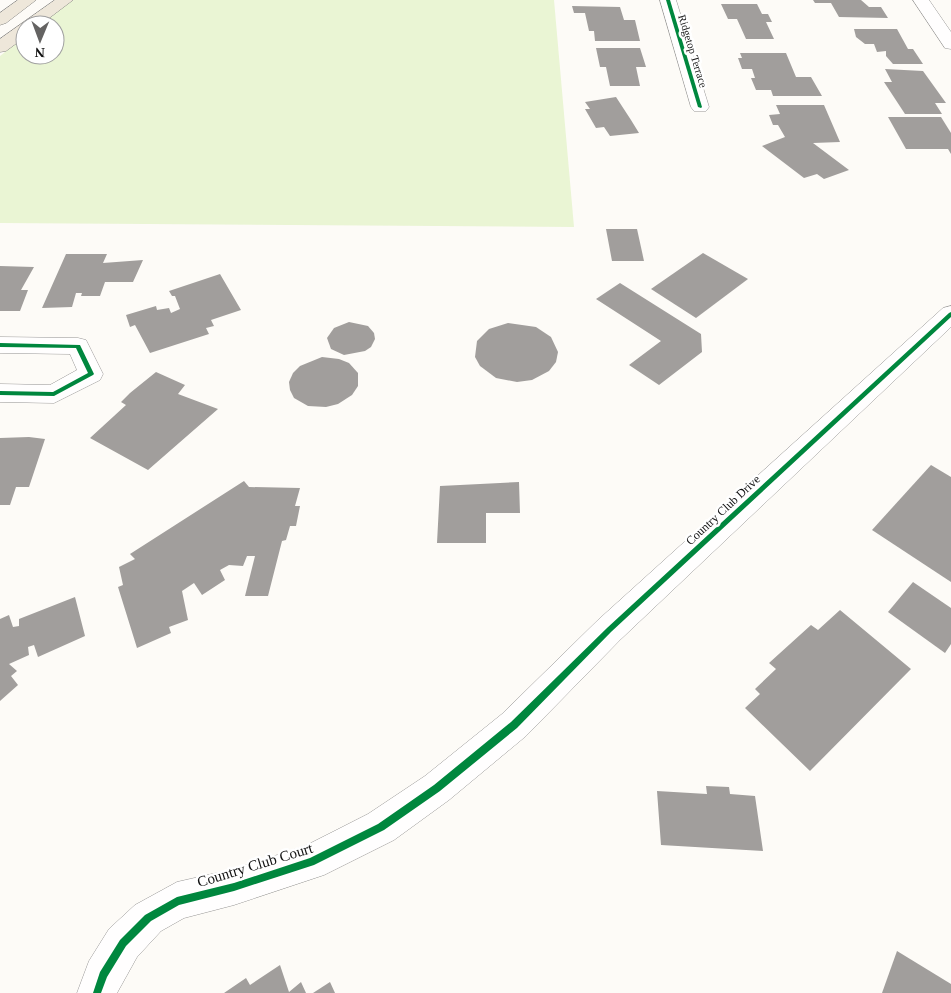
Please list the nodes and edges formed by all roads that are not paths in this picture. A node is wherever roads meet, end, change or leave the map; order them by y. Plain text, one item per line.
1 (28, 0) edge
2 (64, 0) edge
3 (668, 0) edge
4 (921, 0) edge
5 (44, 15) edge
6 (0, 20) edge
7 (15, 36) edge
8 (951, 44) edge
9 (0, 47) edge
10 (700, 107) dead end
11 (951, 314) edge
12 (0, 345) edge
13 (0, 393) edge
14 (514, 725) joint
15 (97, 993) edge

1 - 6 main road
2 - 5 main road
3 - 10 street, Ridgetop Terrace
4 - 8 street
7 - 9 main road
11 - 14 street, Country Club Drive
12 - 13 street
14 - 15 street, Country Club Court

